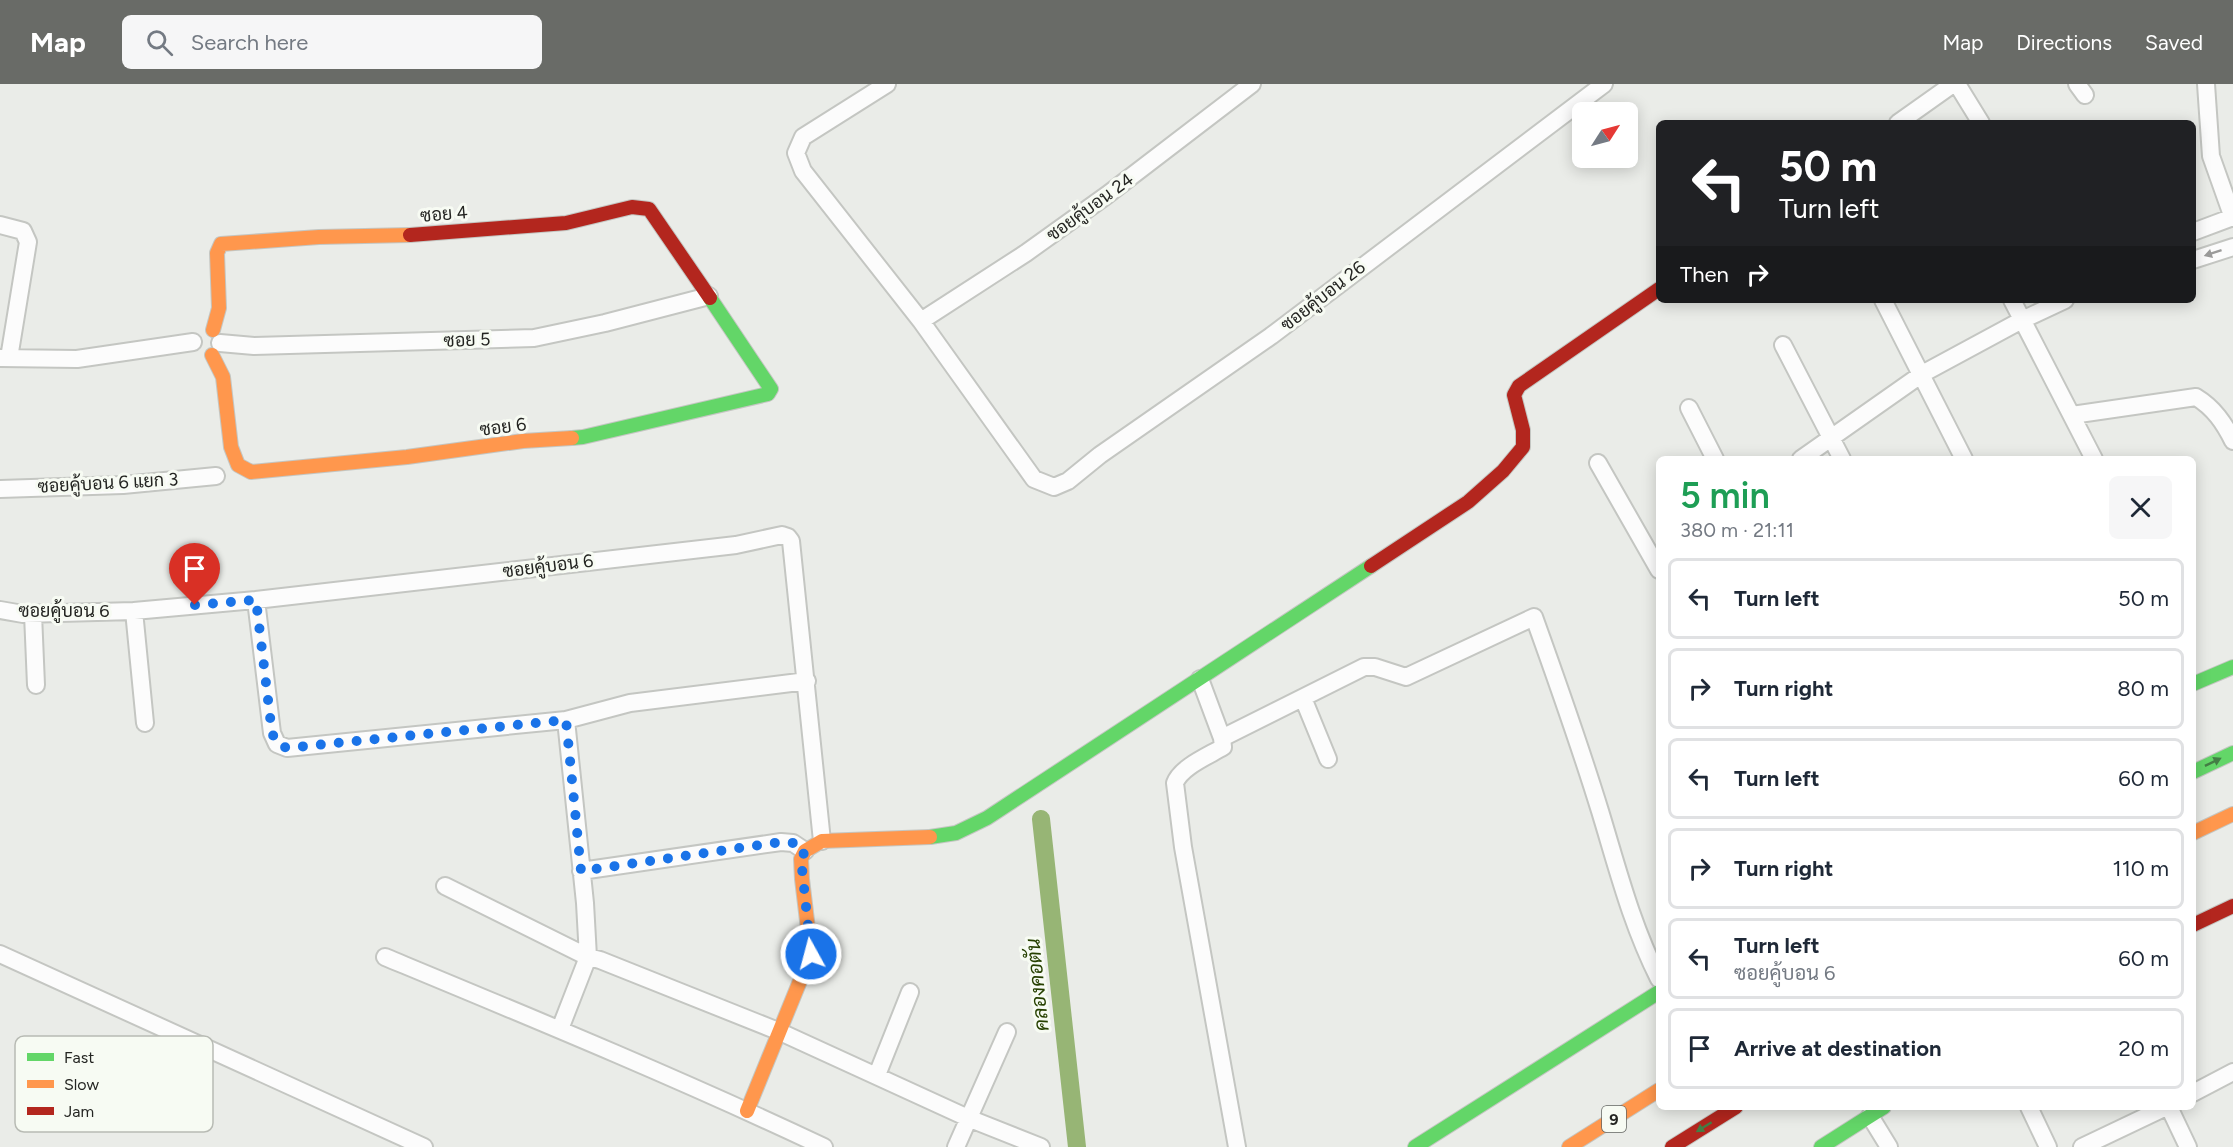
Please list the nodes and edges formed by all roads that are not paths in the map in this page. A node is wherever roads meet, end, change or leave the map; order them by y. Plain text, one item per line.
1 (887, 84) edge
2 (1252, 84) edge
3 (1604, 84) edge
4 (1955, 84) edge
5 (2206, 84) edge
6 (1902, 120) edge
7 (1979, 120) edge
8 (2233, 217) edge
9 (0, 225) edge
10 (2196, 231) edge
11 (2233, 247) edge
12 (2196, 259) edge
13 (1656, 292) edge
14 (709, 296) junction
15 (1884, 303) edge
16 (2014, 303) edge
17 (2059, 303) edge
18 (2022, 320) junction
19 (921, 321) junction
20 (193, 342) junction
21 (215, 343) junction
22 (1784, 345) dead end
23 (4, 358) edge
24 (1922, 374) junction
25 (1689, 408) dead end
26 (2072, 415) junction
27 (1831, 439) junction
28 (2233, 441) edge
29 (1713, 456) edge
30 (1806, 456) edge
31 (1840, 456) edge
32 (1963, 456) edge
33 (2092, 456) edge
34 (1598, 463) dead end
35 (216, 476) dead end
36 (0, 489) edge
37 (1656, 557) edge
38 (256, 600) junction
39 (0, 610) edge
40 (134, 610) junction
41 (33, 614) junction
42 (2233, 667) edge
43 (1200, 679) junction
44 (807, 681) junction
45 (2196, 683) edge
46 (36, 685) dead end
47 (1303, 698) junction
48 (566, 720) junction
49 (145, 723) dead end
50 (1222, 738) junction
51 (2233, 753) edge
52 (1328, 759) dead end
53 (2196, 771) edge
54 (2233, 814) edge
55 (2196, 832) edge
56 (822, 842) junction
57 (805, 851) junction
58 (581, 871) junction
59 (445, 886) dead end
60 (2233, 906) edge
61 (2196, 924) edge
62 (0, 954) edge
63 (385, 957) dead end
64 (588, 957) junction
65 (1656, 973) edge
66 (910, 992) dead end
67 (1656, 994) edge
68 (560, 1029) junction
69 (778, 1031) junction
70 (1007, 1032) dead end
71 (180, 1036) edge
72 (213, 1051) edge
73 (2233, 1072) edge
74 (877, 1075) junction
75 (2196, 1091) edge
76 (1656, 1092) edge
77 (1731, 1110) edge
78 (2030, 1110) edge
79 (2161, 1110) edge
80 (2169, 1110) edge
81 (747, 1111) junction
82 (1877, 1111) edge
83 (968, 1118) junction
84 (1844, 1141) edge
85 (424, 1147) edge
86 (824, 1147) edge
87 (956, 1147) edge
88 (1041, 1147) edge
89 (1237, 1147) edge
90 (1415, 1147) edge
91 (1569, 1147) edge
92 (1672, 1147) edge
93 (1821, 1147) edge
94 (1889, 1147) edge
95 (2048, 1147) edge
96 (2082, 1147) edge
97 (2188, 1147) edge

1 - 19 street
2 - 19 street, ซอยคู้บอน 24
3 - 19 street, ซอยคู้บอน 26
4 - 6 street
4 - 7 street
5 - 8 street
8 - 10 street
9 - 23 street
11 -> 12 street
13 - 43 main road
14 - 21 street, ซอย 5
14 - 21 main road, ซอย 4
14 - 21 main road, ซอย 6
15 - 24 street
16 - 18 street
17 - 18 street
18 - 24 street
18 - 26 street
20 - 21 street
20 - 21 street
20 - 23 street
22 - 27 street
24 - 27 street
24 - 32 street
25 - 29 street
26 - 28 street
26 - 33 street
27 - 30 street
27 - 31 street
34 - 37 street
35 - 36 street, ซอยคู้บอน 6 แยก 3
38 - 40 street, ซอยคู้บอน 6
38 - 44 street, ซอยคู้บอน 6
38 - 48 street
39 - 41 street, ซอยคู้บอน 6
40 - 41 street, ซอยคู้บอน 6
40 - 49 street
41 - 46 street
42 - 45 main road
43 - 50 street
43 - 56 main road
44 - 48 street
44 - 56 street, ซอยคู้บอน 6
47 - 50 street
47 - 52 street
47 - 65 street
48 - 58 street
50 - 89 street
53 -> 51 main road
54 - 55 main road
56 - 57 main road
57 - 58 street
57 - 69 main road
58 - 64 street
59 - 64 street
60 - 61 main road
62 - 71 street
63 - 68 street
64 - 68 street
64 - 69 street
66 - 74 street
67 - 90 main road
68 - 81 street
69 - 74 street
69 - 81 main road
70 - 83 street
72 - 85 street
73 - 75 street
74 - 83 street
76 - 91 main road, 9
77 -> 92 main road
78 - 95 street
79 - 96 street
80 - 97 street
81 - 86 street
82 - 84 main road
82 - 94 street
83 - 87 street
83 - 88 street
84 - 93 main road

